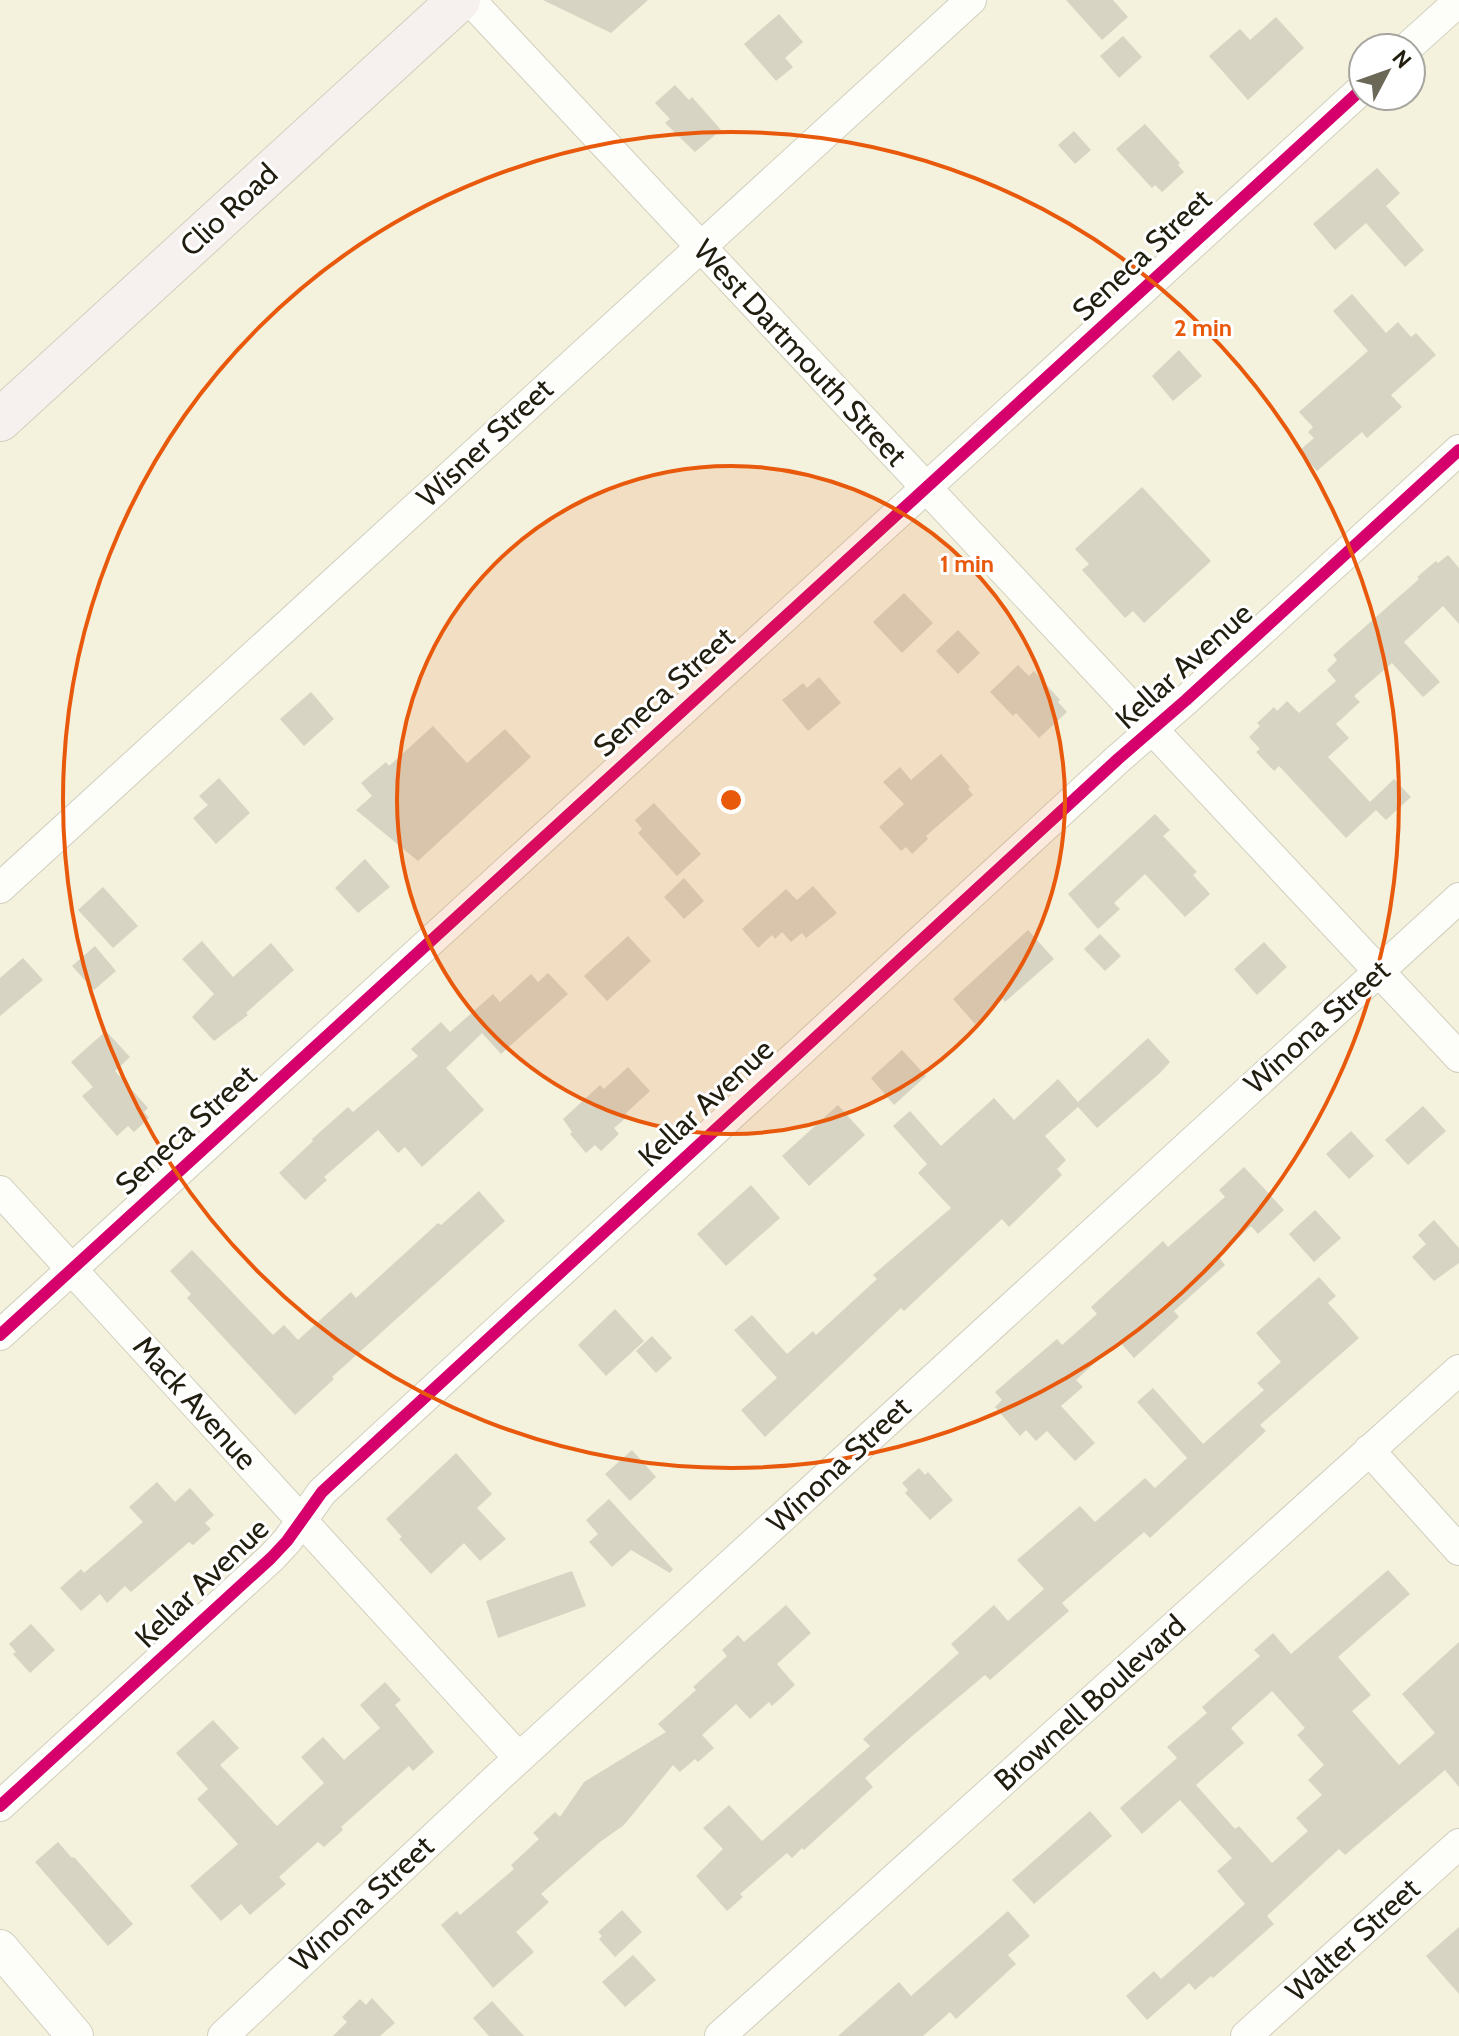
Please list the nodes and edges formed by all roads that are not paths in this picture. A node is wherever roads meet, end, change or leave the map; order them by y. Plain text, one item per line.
1 (459, 0) edge
2 (470, 0) edge
3 (971, 0) edge
4 (1459, 1) edge
5 (1425, 32) edge
6 (1347, 103) edge
7 (700, 246) junction
8 (0, 420) edge
9 (1459, 450) edge
10 (927, 488) junction
11 (1152, 729) junction
12 (0, 888) edge
13 (1459, 898) edge
14 (1379, 970) junction
15 (1459, 1057) edge
16 (0, 1191) edge
17 (72, 1269) junction
18 (0, 1335) edge
19 (1459, 1370) edge
20 (1369, 1450) junction
21 (301, 1520) junction
22 (1459, 1550) edge
23 (519, 1758) junction
24 (0, 1806) edge
25 (1459, 1844) edge
26 (0, 1948) edge
27 (75, 2036) edge
28 (223, 2036) edge
29 (720, 2036) edge
30 (1246, 2036) edge

1 - 8 main road, Clio Road
2 - 7 street, West Dartmouth Street
3 - 7 street, Wisner Street
4 - 5 street
6 - 10 street, Seneca Street
7 - 10 street, West Dartmouth Street
7 - 12 street, Wisner Street
9 - 11 street, Kellar Avenue
10 - 11 street, West Dartmouth Street
10 - 17 street, Seneca Street
11 - 14 street, West Dartmouth Street
11 - 21 street, Kellar Avenue
13 - 14 street, Winona Street
14 - 15 street, West Dartmouth Street
14 - 23 street, Winona Street
16 - 17 street, Mack Avenue
17 - 18 street, Seneca Street
17 - 21 street, Mack Avenue
19 - 20 street, Brownell Boulevard
20 - 22 street
20 - 29 street, Brownell Boulevard
21 - 23 street, Mack Avenue
21 - 24 street, Kellar Avenue
23 - 28 street, Winona Street
25 - 30 street, Walter Street
26 - 27 street

